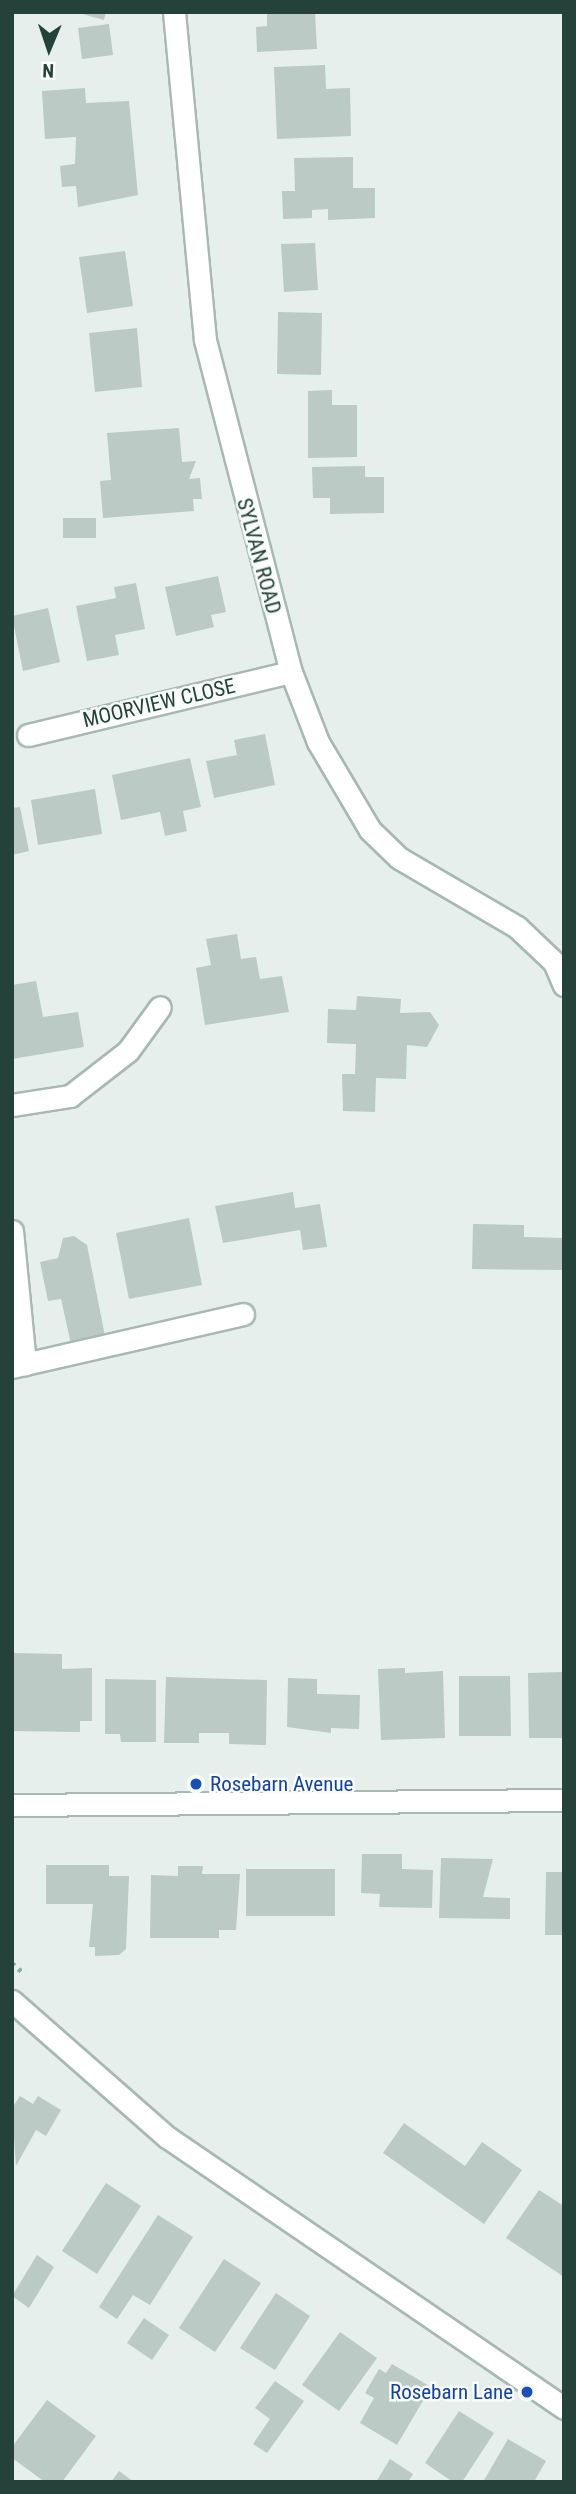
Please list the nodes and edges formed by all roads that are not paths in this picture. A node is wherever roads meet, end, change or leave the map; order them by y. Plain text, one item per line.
1 (174, 12) edge
2 (291, 672) junction
3 (28, 735) dead end
4 (564, 985) edge
5 (160, 1007) dead end
6 (12, 1105) edge
7 (12, 1231) edge
8 (243, 1314) dead end
9 (19, 1366) edge
10 (564, 1800) edge
11 (12, 1805) edge
12 (12, 2001) edge
13 (564, 2408) edge

1 - 2 street, SYLVAN ROAD
2 - 3 street, MOORVIEW CLOSE
2 - 4 street, SYLVAN ROAD
5 - 6 street
7 - 9 street
8 - 9 street
10 - 11 street
12 - 13 street

